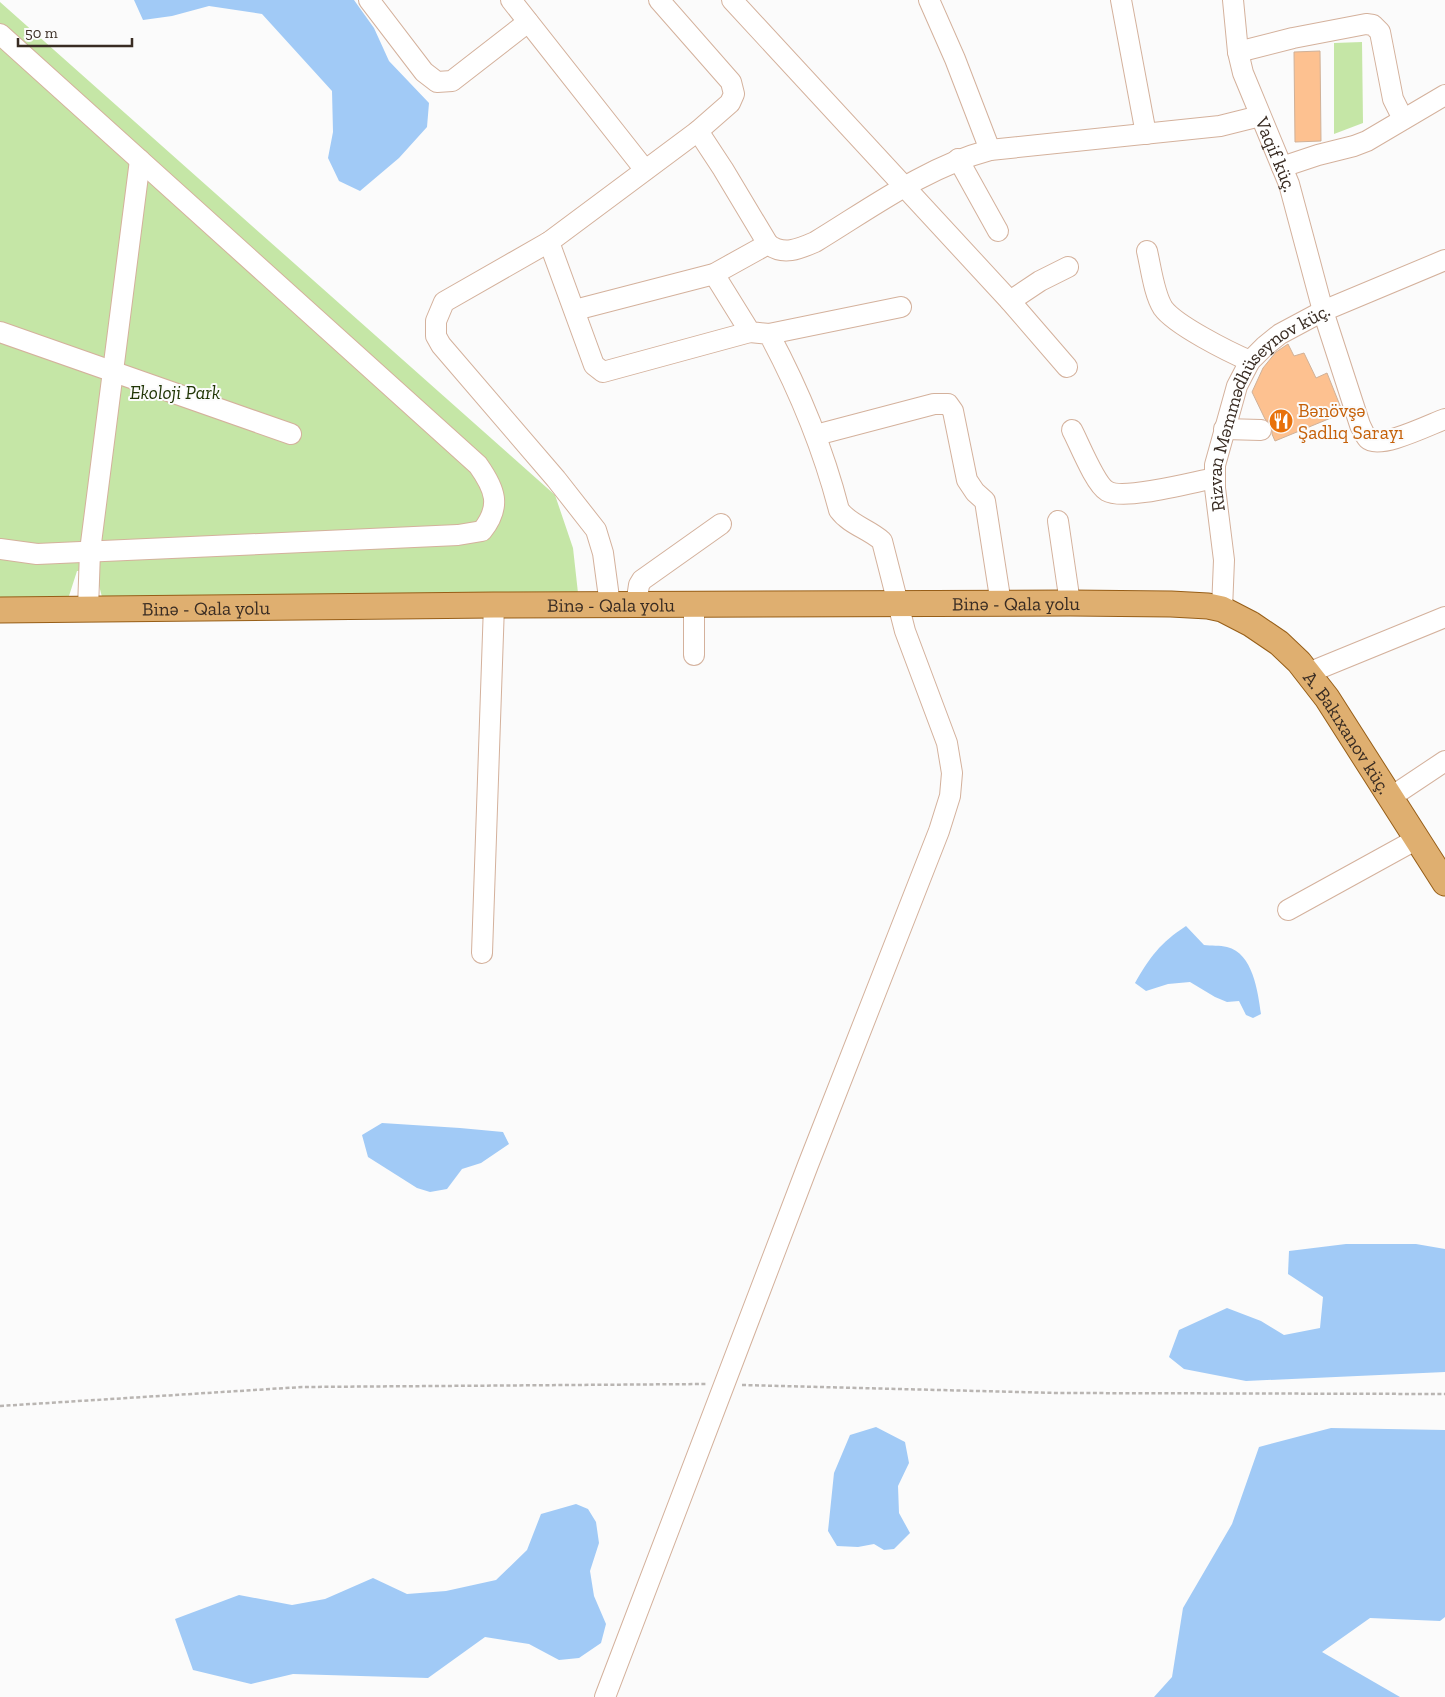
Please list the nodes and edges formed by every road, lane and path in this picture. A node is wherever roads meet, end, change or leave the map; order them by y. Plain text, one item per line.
1 (369, 0) edge
2 (511, 0) edge
3 (659, 0) edge
4 (732, 0) edge
5 (929, 0) edge
6 (1120, 0) edge
7 (1233, 0) edge
8 (528, 22) junction
9 (0, 34) edge
10 (1238, 52) junction
11 (1445, 95) edge
12 (1260, 116) junction
13 (1404, 119) junction
14 (698, 131) junction
15 (1146, 134) junction
16 (990, 150) junction
17 (958, 159) junction
18 (140, 160) junction
19 (1282, 167) junction
20 (645, 170) junction
21 (905, 187) junction
22 (998, 231) dead end
23 (549, 242) junction
24 (768, 244) junction
25 (1147, 251) dead end
26 (1445, 260) edge
27 (1068, 267) dead end
28 (714, 274) junction
29 (1010, 301) junction
30 (901, 307) dead end
31 (574, 310) junction
32 (1323, 310) junction
33 (0, 332) edge
34 (759, 333) junction
35 (1250, 361) junction
36 (1067, 367) dead end
37 (113, 371) junction
38 (1445, 419) edge
39 (1224, 429) junction
40 (1072, 430) dead end
41 (1261, 430) dead end
42 (291, 434) dead end
43 (816, 435) junction
44 (1214, 478) junction
45 (1058, 521) dead end
46 (721, 524) dead end
47 (0, 549) edge
48 (90, 551) junction
49 (1070, 603) junction
50 (898, 604) junction
51 (1001, 604) junction
52 (494, 605) junction
53 (610, 605) junction
54 (636, 605) junction
55 (694, 605) junction
56 (1222, 609) junction
57 (0, 610) edge
58 (88, 610) junction
59 (1445, 617) edge
60 (694, 655) dead end
61 (1308, 673) junction
62 (1445, 761) edge
63 (1391, 797) junction
64 (1417, 839) junction
65 (1445, 884) edge
66 (1288, 910) dead end
67 (482, 953) dead end
68 (605, 1697) edge

1 - 8 street
2 - 8 street
3 - 14 street
4 - 21 street
5 - 16 street
6 - 15 street
7 - 10 street, Vaqif küç.
8 - 20 street
9 - 18 street
10 - 12 street, Vaqif küç.
10 - 13 street
11 - 13 street
12 - 15 street
12 - 19 street, Vaqif küç.
13 - 19 street
14 - 20 street
14 - 24 street
15 - 16 street
16 - 17 street
17 - 21 street
17 - 22 street
18 - 37 street
18 - 48 street
19 - 32 street, Vaqif küç.
20 - 23 street
21 - 24 street
21 - 29 street
23 - 31 street
23 - 53 street
24 - 28 street
25 - 35 street
26 - 32 street, Rizvan Məmmədhüseynov küç.
27 - 29 street
28 - 31 street
28 - 34 street
29 - 36 street
30 - 34 street
31 - 34 street
32 - 35 street, Rizvan Məmmədhüseynov küç.
32 - 38 street, Vaqif küç.
33 - 37 street
34 - 43 street
35 - 39 street, Rizvan Məmmədhüseynov küç.
37 - 42 street
37 - 48 street
39 - 41 street
39 - 44 street, Rizvan Məmmədhüseynov küç.
40 - 44 street
43 - 50 street
43 - 51 street
44 - 56 street, Rizvan Məmmədhüseynov küç.
45 - 49 street
46 - 54 street
47 - 48 street
48 - 58 street
49 - 51 main road, Binə - Qala yolu
49 - 56 main road, Binə - Qala yolu
50 - 51 main road, Binə - Qala yolu
50 - 55 main road, Binə - Qala yolu
50 - 68 street
52 - 53 main road, Binə - Qala yolu
52 - 58 main road, Binə - Qala yolu
52 - 67 street
53 - 54 main road, Binə - Qala yolu
54 - 55 main road, Binə - Qala yolu
55 - 60 street
56 - 61 main road, A. Bakıxanov küç.
57 - 58 main road, Binə - Qala yolu
59 - 61 street
61 - 63 main road, A. Bakıxanov küç.
62 - 63 street
63 - 64 main road, A. Bakıxanov küç.
64 - 65 main road, A. Bakıxanov küç.
64 - 66 street

